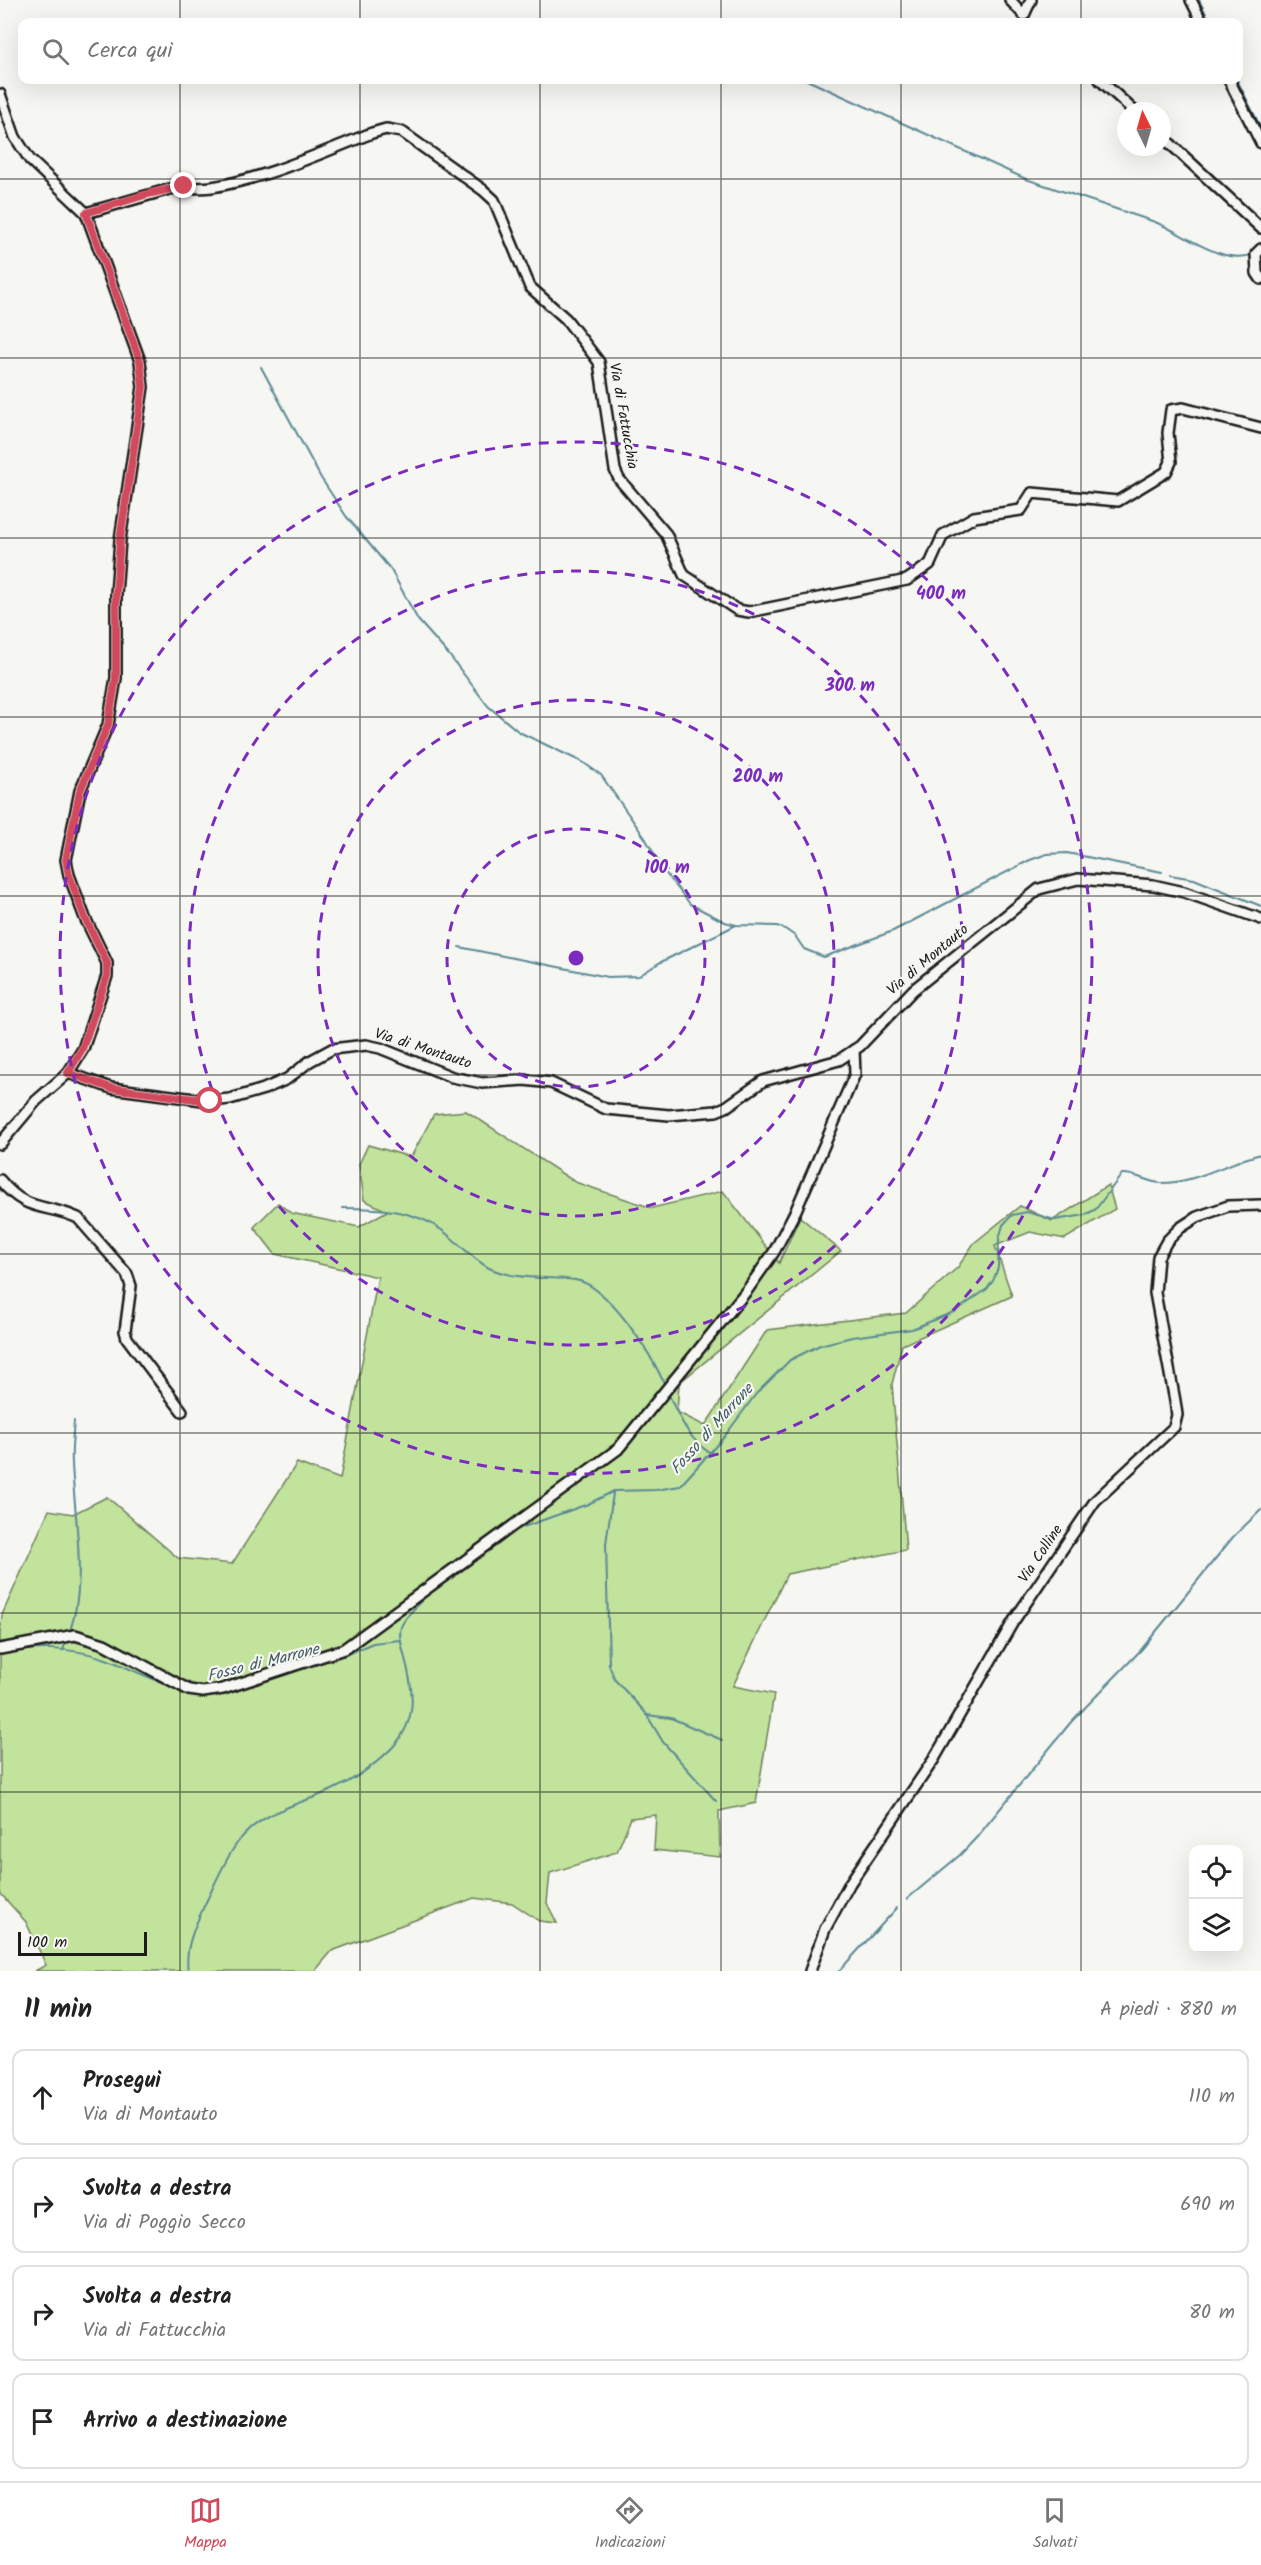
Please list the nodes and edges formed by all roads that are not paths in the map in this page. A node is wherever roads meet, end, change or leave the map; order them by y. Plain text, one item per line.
1 (1010, 0) edge
2 (1031, 0) edge
3 (1191, 0) edge
4 (1200, 18) edge
5 (1104, 84) edge
6 (1231, 84) edge
7 (0, 94) edge
8 (1124, 102) edge
9 (1261, 143) edge
10 (1171, 144) edge
11 (86, 213) junction
12 (1261, 228) edge
13 (1261, 249) edge
14 (1261, 279) edge
15 (1261, 428) edge
16 (1261, 919) edge
17 (854, 1050) dead end
18 (68, 1073) junction
19 (0, 1143) edge
20 (0, 1180) edge
21 (1261, 1205) edge
22 (182, 1411) dead end
23 (0, 1649) edge
24 (810, 1971) edge

1 - 2 street
3 - 4 street
5 - 8 street
6 - 9 street
7 - 11 street
10 - 12 street
11 - 15 street, Via di Fattucchia
11 - 18 street
13 - 14 street
16 - 18 street, Via di Montauto
17 - 23 street
18 - 19 street
20 - 22 street
21 - 24 street, Via Colline

